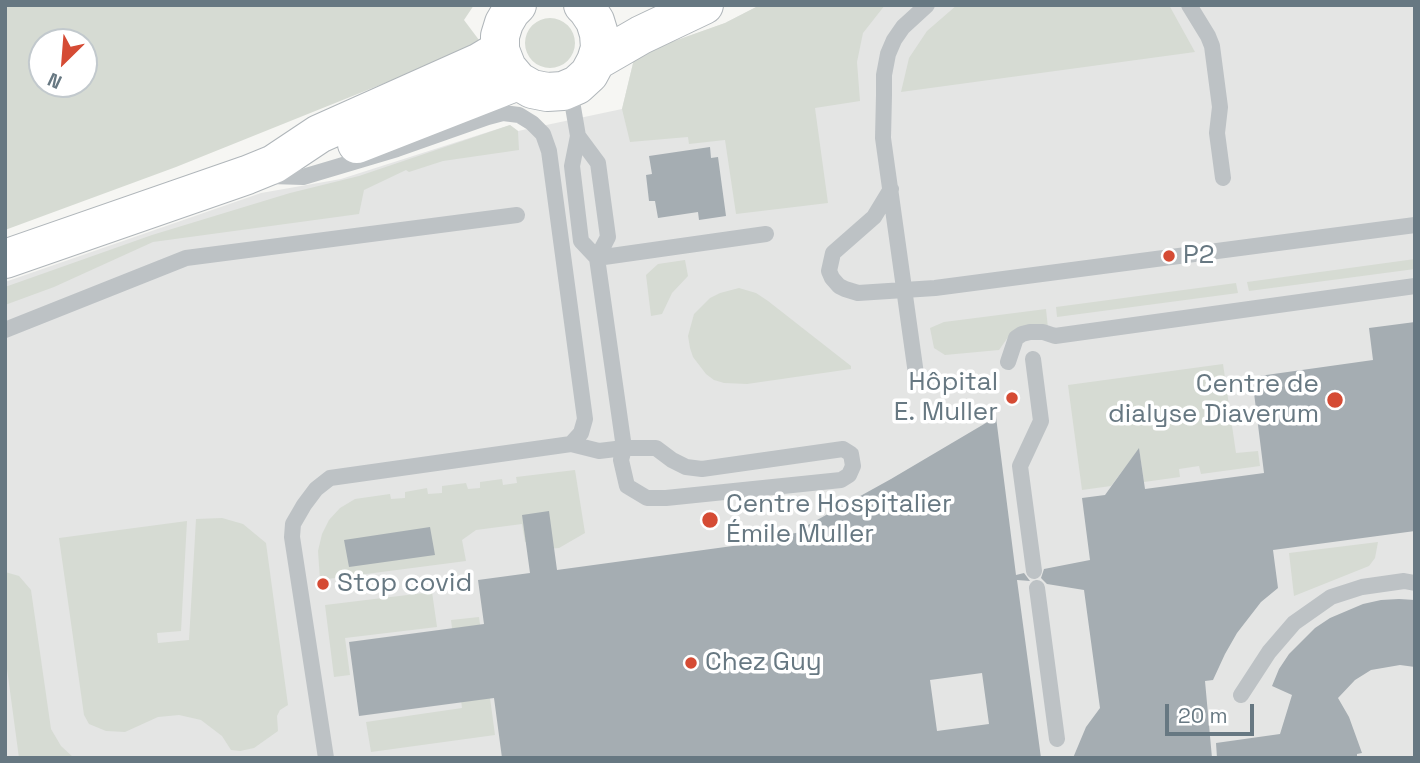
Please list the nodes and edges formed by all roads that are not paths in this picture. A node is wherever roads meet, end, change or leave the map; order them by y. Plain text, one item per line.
1 (517, 5) edge
2 (704, 5) edge
3 (927, 5) edge
4 (1189, 5) edge
5 (593, 7) edge
6 (596, 61) junction
7 (509, 66) junction
8 (563, 91) junction
9 (578, 136) junction
10 (261, 169) junction
11 (1223, 178) dead end
12 (891, 189) junction
13 (517, 215) dead end
14 (1415, 225) edge
15 (766, 234) dead end
16 (597, 258) junction
17 (5, 259) edge
18 (1415, 286) edge
19 (905, 290) junction
20 (5, 330) edge
21 (1033, 359) dead end
22 (1008, 362) dead end
23 (916, 374) dead end
24 (571, 444) junction
25 (624, 448) junction
26 (1415, 583) edge
27 (1241, 695) dead end
28 (1057, 739) dead end
29 (324, 758) edge

1 - 7 main road
2 - 6 main road
3 - 12 lane
4 - 11 lane
5 - 6 main road
6 - 8 main road
7 - 8 main road
7 - 10 main road
8 - 9 lane
9 - 16 lane
9 - 16 lane
10 - 17 main road
10 - 24 lane
12 - 19 lane
12 - 19 lane
13 - 20 lane
14 - 19 lane
15 - 16 lane
16 - 25 lane
18 - 22 lane
19 - 23 lane
21 - 28 lane
24 - 25 lane
24 - 29 lane
25 - 25 lane
26 - 27 lane

